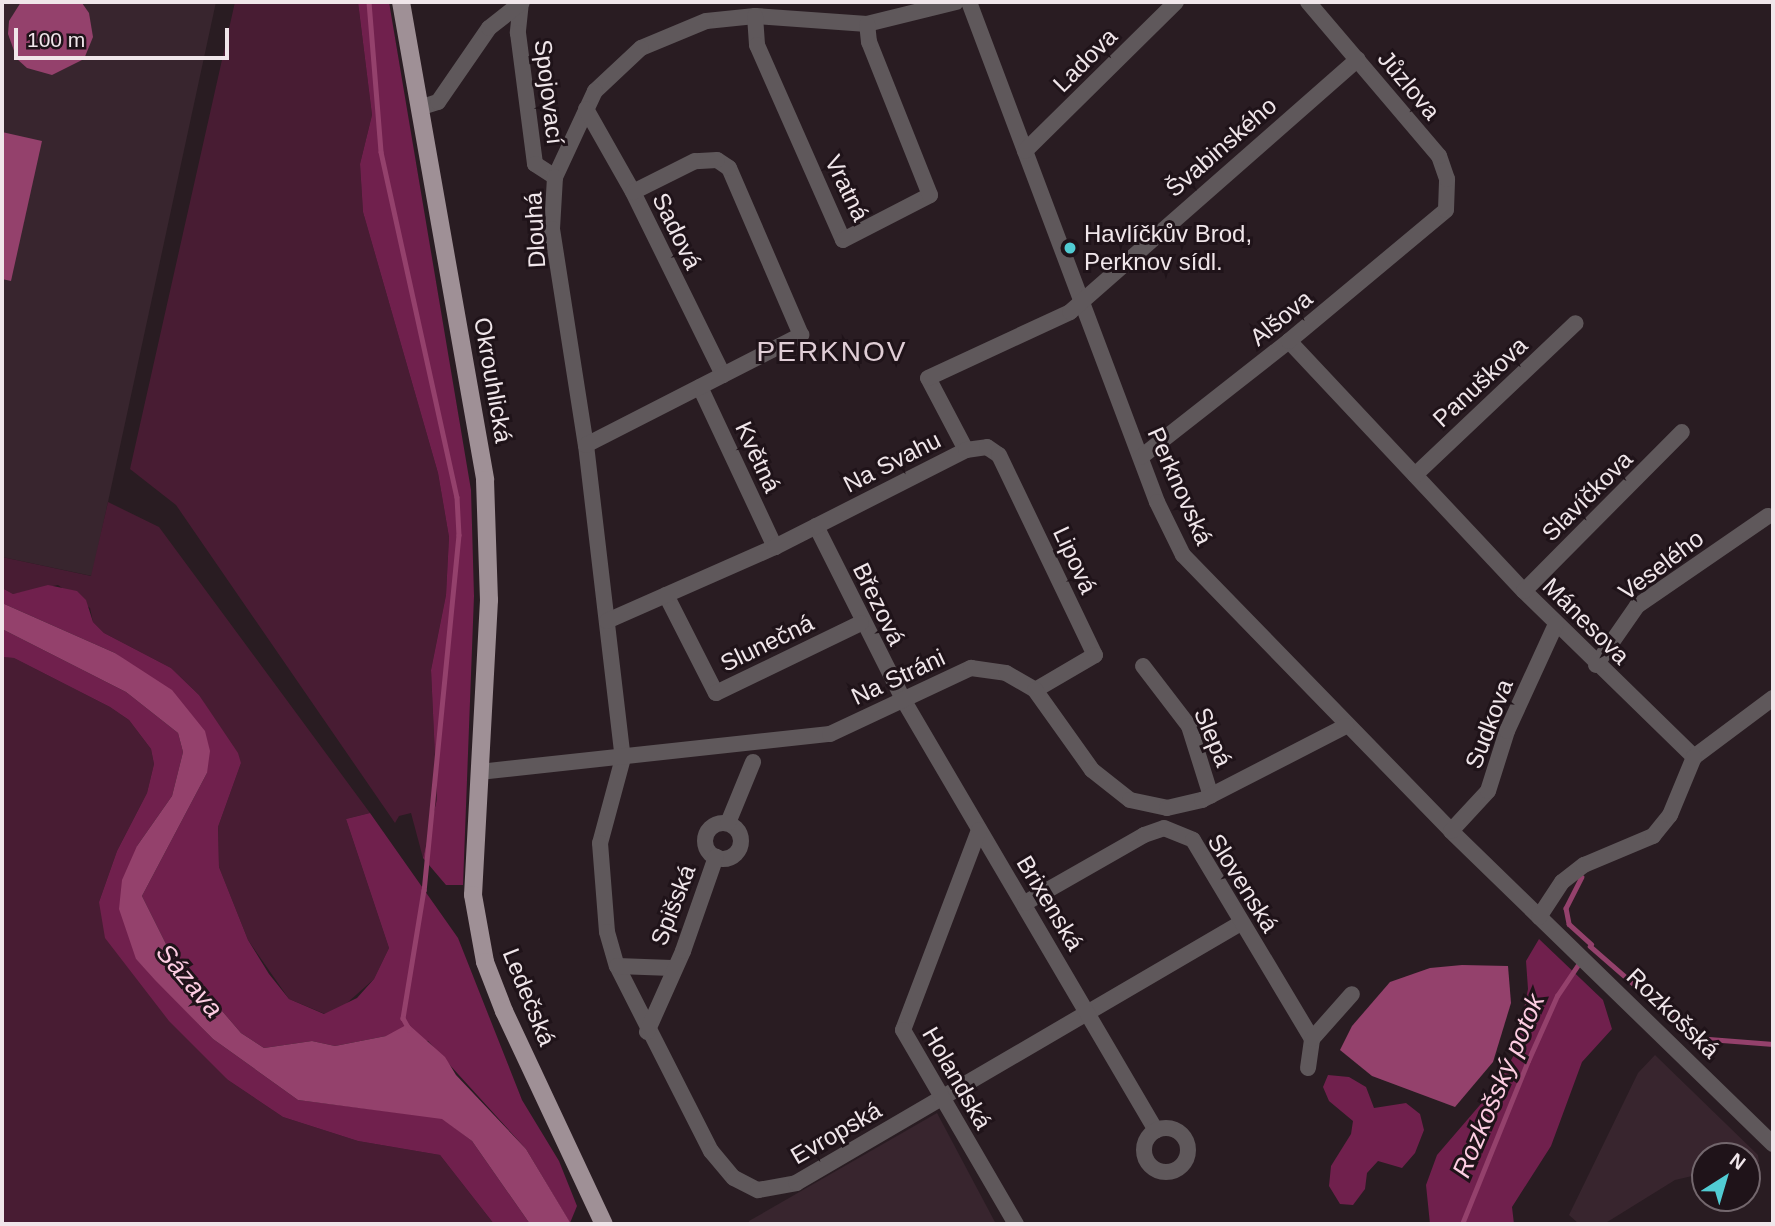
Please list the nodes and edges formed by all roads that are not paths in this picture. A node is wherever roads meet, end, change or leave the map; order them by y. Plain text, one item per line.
1 (401, 2) edge
2 (522, 2) edge
3 (956, 2) edge
4 (969, 2) edge
5 (1176, 2) edge
6 (1308, 2) edge
7 (755, 16) junction
8 (867, 24) junction
9 (1358, 59) junction
10 (419, 107) junction
11 (586, 109) junction
12 (1026, 151) junction
13 (555, 177) junction
14 (633, 192) junction
15 (1446, 210) joint
16 (1081, 298) junction
17 (1576, 323) dead end
18 (1290, 341) junction
19 (723, 375) junction
20 (701, 387) junction
21 (1682, 432) dead end
22 (586, 445) junction
23 (966, 450) junction
24 (1140, 457) junction
25 (1415, 475) junction
26 (1768, 516) dead end
27 (816, 526) junction
28 (775, 547) junction
29 (1524, 591) junction
30 (666, 595) junction
31 (607, 621) junction
32 (861, 623) junction
33 (1556, 624) junction
34 (1596, 665) junction
35 (1143, 666) dead end
36 (1035, 690) junction
37 (1773, 698) edge
38 (904, 701) junction
39 (1346, 726) junction
40 (1694, 757) junction
41 (623, 758) junction
42 (753, 762) dead end
43 (479, 772) junction
44 (1212, 796) junction
45 (728, 823) junction
46 (979, 830) junction
47 (1451, 831) junction
48 (716, 857) junction
49 (1025, 903) junction
50 (1539, 917) junction
51 (1241, 923) junction
52 (617, 966) junction
53 (672, 968) junction
54 (1352, 994) dead end
55 (1089, 1012) junction
56 (647, 1032) junction
57 (1312, 1039) junction
58 (1308, 1068) dead end
59 (943, 1097) junction
60 (1156, 1130) dead end
61 (1773, 1143) edge
62 (604, 1224) edge
63 (1016, 1224) edge

1 - 10 main road, Okrouhlická
2 - 10 street, Spojovací
2 - 13 street, Spojovací
3 - 8 street, Dlouhá
4 - 12 street, Perknovská
5 - 12 street, Ladova
6 - 9 street, Jůzlova
7 - 8 street, Dlouhá
7 - 8 street, Vratná
7 - 11 street, Dlouhá
9 - 15 street, Jůzlova
9 - 16 street, Švabinského
10 - 43 main road, Okrouhlická
11 - 13 street, Dlouhá
11 - 14 street, Sadová
12 - 16 street, Perknovská
13 - 22 street, Dlouhá
14 - 19 street, Sadová
14 - 19 street
15 - 18 street, Alšova
16 - 23 street, Na Svahu
16 - 24 street, Perknovská
17 - 25 street, Panuškova
18 - 24 street, Alšova
18 - 25 street, Mánesova
19 - 20 street
20 - 22 street
20 - 28 street, Květná
21 - 29 street, Slavíčkova
22 - 31 street, Dlouhá
23 - 27 street, Na Svahu
23 - 36 street, Lipová
24 - 39 street, Perknovská
25 - 29 street, Mánesova
26 - 34 street, Veselého
27 - 28 street, Na Svahu
27 - 32 street, Březová
28 - 30 street, Na Svahu
29 - 33 street, Mánesova
30 - 31 street, Na Svahu
30 - 32 street, Slunečná
31 - 41 street, Dlouhá
32 - 38 street, Březová
33 - 34 street, Mánesova
33 - 47 street, Sudkova
34 - 40 street, Mánesova
35 - 44 street, Slepá
36 - 38 street, Na Stráni
36 - 44 street, Na Stráni
37 - 40 street
38 - 41 street, Na Stráni
38 - 46 street, Brixenská
39 - 44 street, Na Stráni
39 - 47 street, Perknovská
40 - 50 street
41 - 43 street, Na Stráni
41 - 52 street, Evropská
42 - 45 street, Spišská
43 - 62 main road, Ledečská
45 - 48 street, Spišská
45 - 48 street, Spišská
46 - 49 street, Brixenská
46 - 59 street, Holandská
47 - 50 street, Perknovská
48 - 53 street, Spišská
49 - 51 street, Slovenská
49 - 55 street, Brixenská
50 - 61 street, Rozkošská
51 - 55 street, Evropská
51 - 57 street, Slovenská
52 - 53 street, Spišská
52 - 56 street, Evropská
53 - 56 street, Spišská
54 - 57 street
55 - 59 street, Evropská
55 - 60 street, Brixenská
56 - 59 street, Evropská
57 - 58 street
59 - 63 street, Holandská

